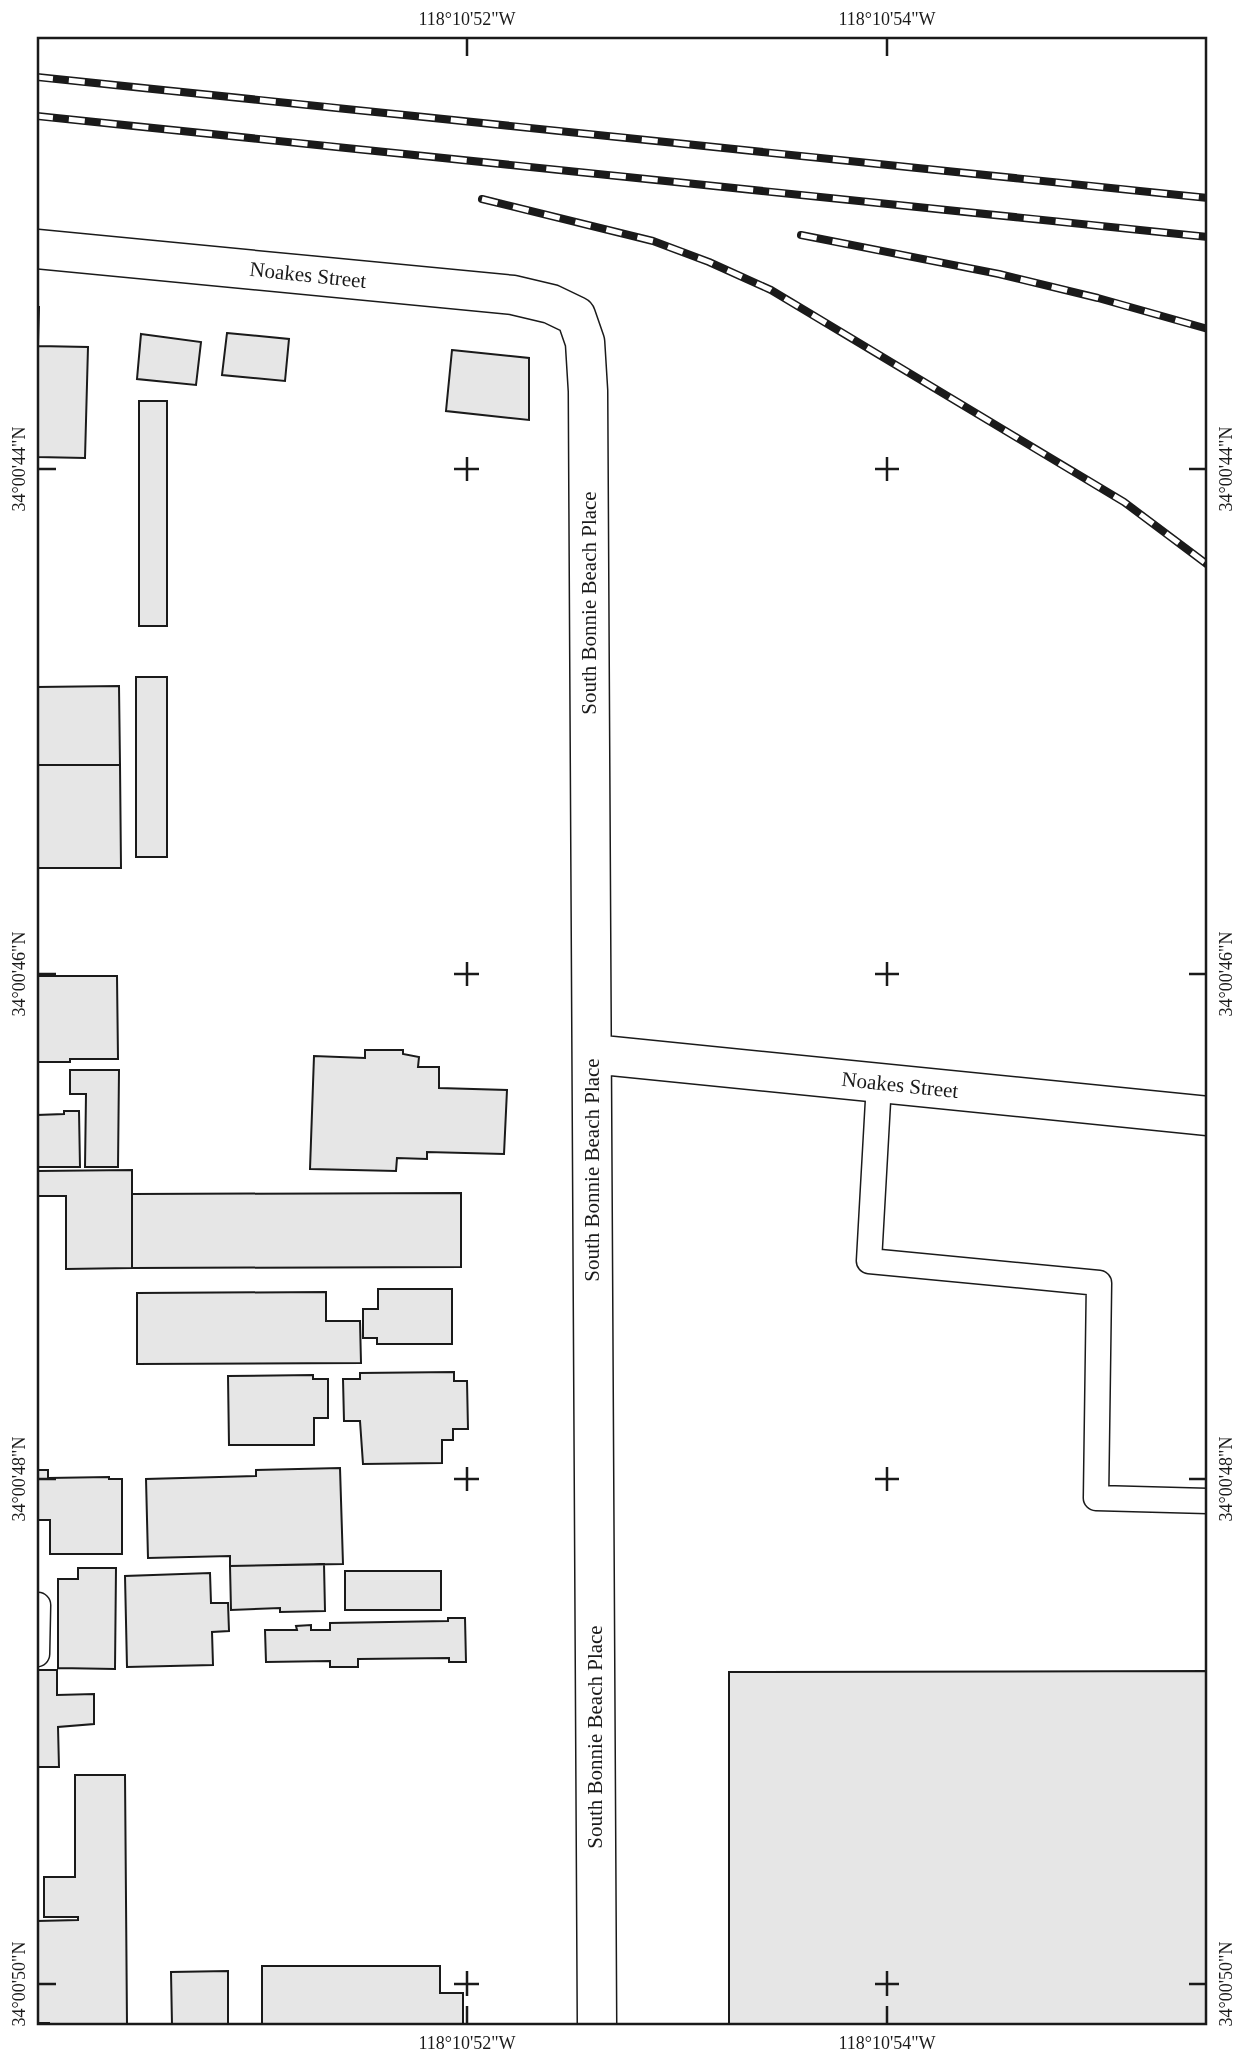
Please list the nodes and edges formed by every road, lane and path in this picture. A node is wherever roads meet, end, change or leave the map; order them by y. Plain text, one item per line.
1 (37, 249) edge
2 (576, 316) joint
3 (592, 1054) junction
4 (879, 1083) junction
5 (1208, 1116) edge
6 (1208, 1501) edge
7 (38, 1605) edge
8 (37, 1654) edge
9 (597, 2025) edge

1 - 2 street, Noakes Street
2 - 3 street, South Bonnie Beach Place
3 - 4 street, Noakes Street
3 - 9 street, South Bonnie Beach Place
4 - 5 street, Noakes Street
4 - 6 lane
7 - 8 lane

